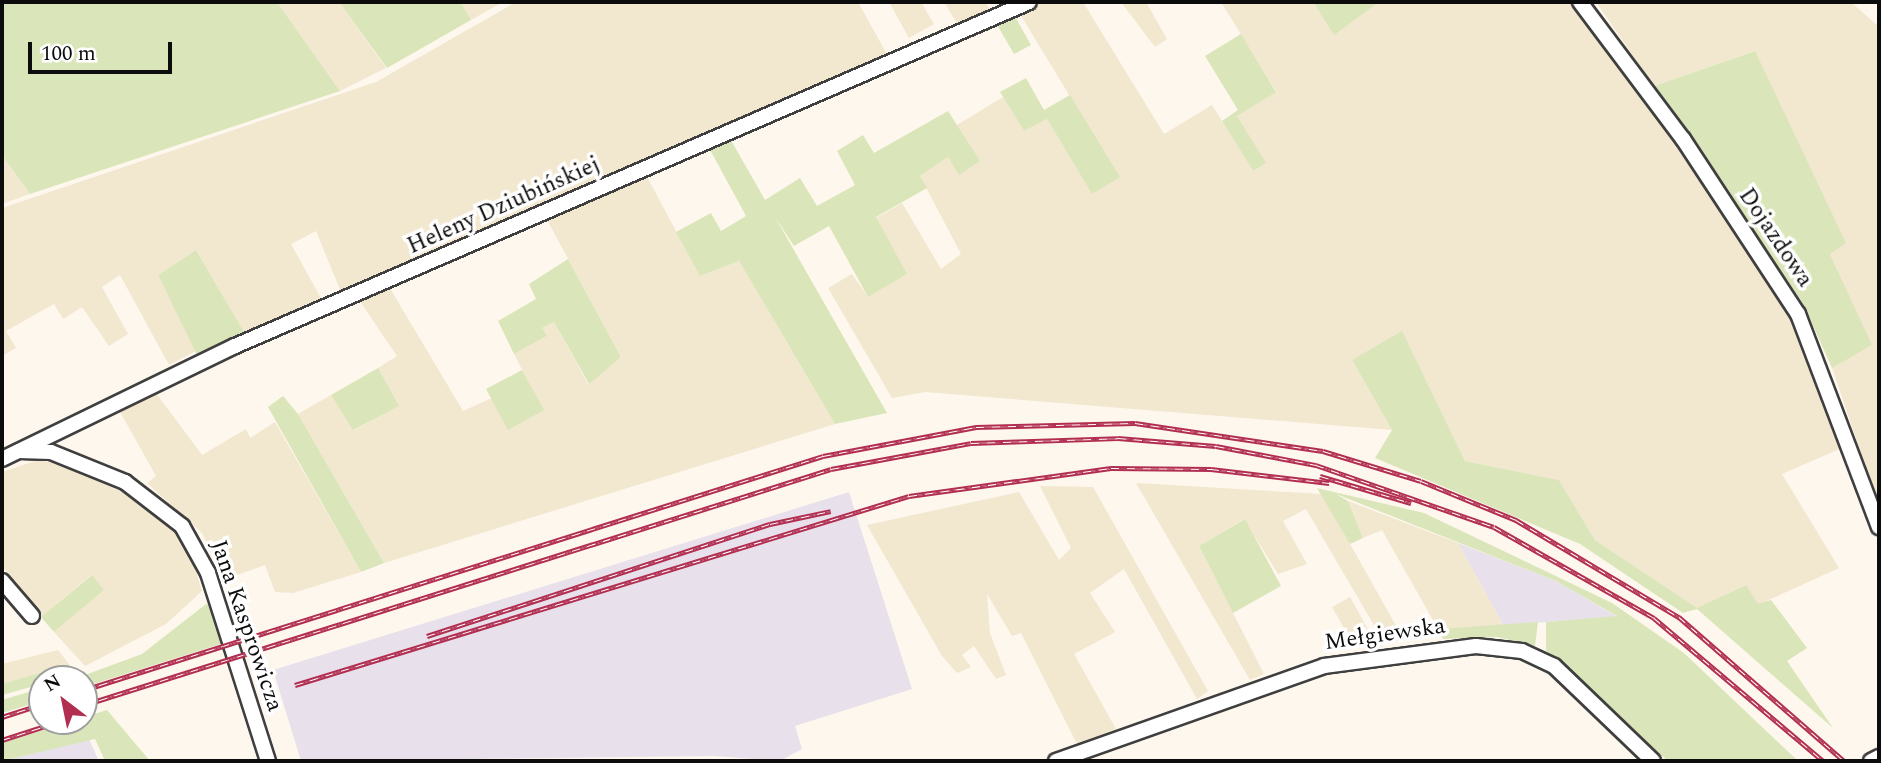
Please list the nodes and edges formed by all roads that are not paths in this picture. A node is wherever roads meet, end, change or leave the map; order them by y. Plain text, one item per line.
1 (1029, 2) edge
2 (1580, 2) edge
3 (62, 427) junction
4 (18, 452) junction
5 (59, 455) junction
6 (2, 458) edge
7 (1879, 527) edge
8 (2, 581) edge
9 (32, 616) dead end
10 (1879, 757) edge
11 (268, 761) edge
12 (1056, 761) edge
13 (1653, 761) edge
14 (1871, 761) edge

1 - 3 street, Heleny Dziubińskiej
2 - 7 street, Dojazdowa
3 - 4 street, Heleny Dziubińskiej
3 - 5 street
4 - 5 street, Jana Kasprowicza
4 - 6 street, Heleny Dziubińskiej
5 - 11 street, Jana Kasprowicza
8 - 9 street
10 - 14 street
12 - 13 street, Mełgiewska

